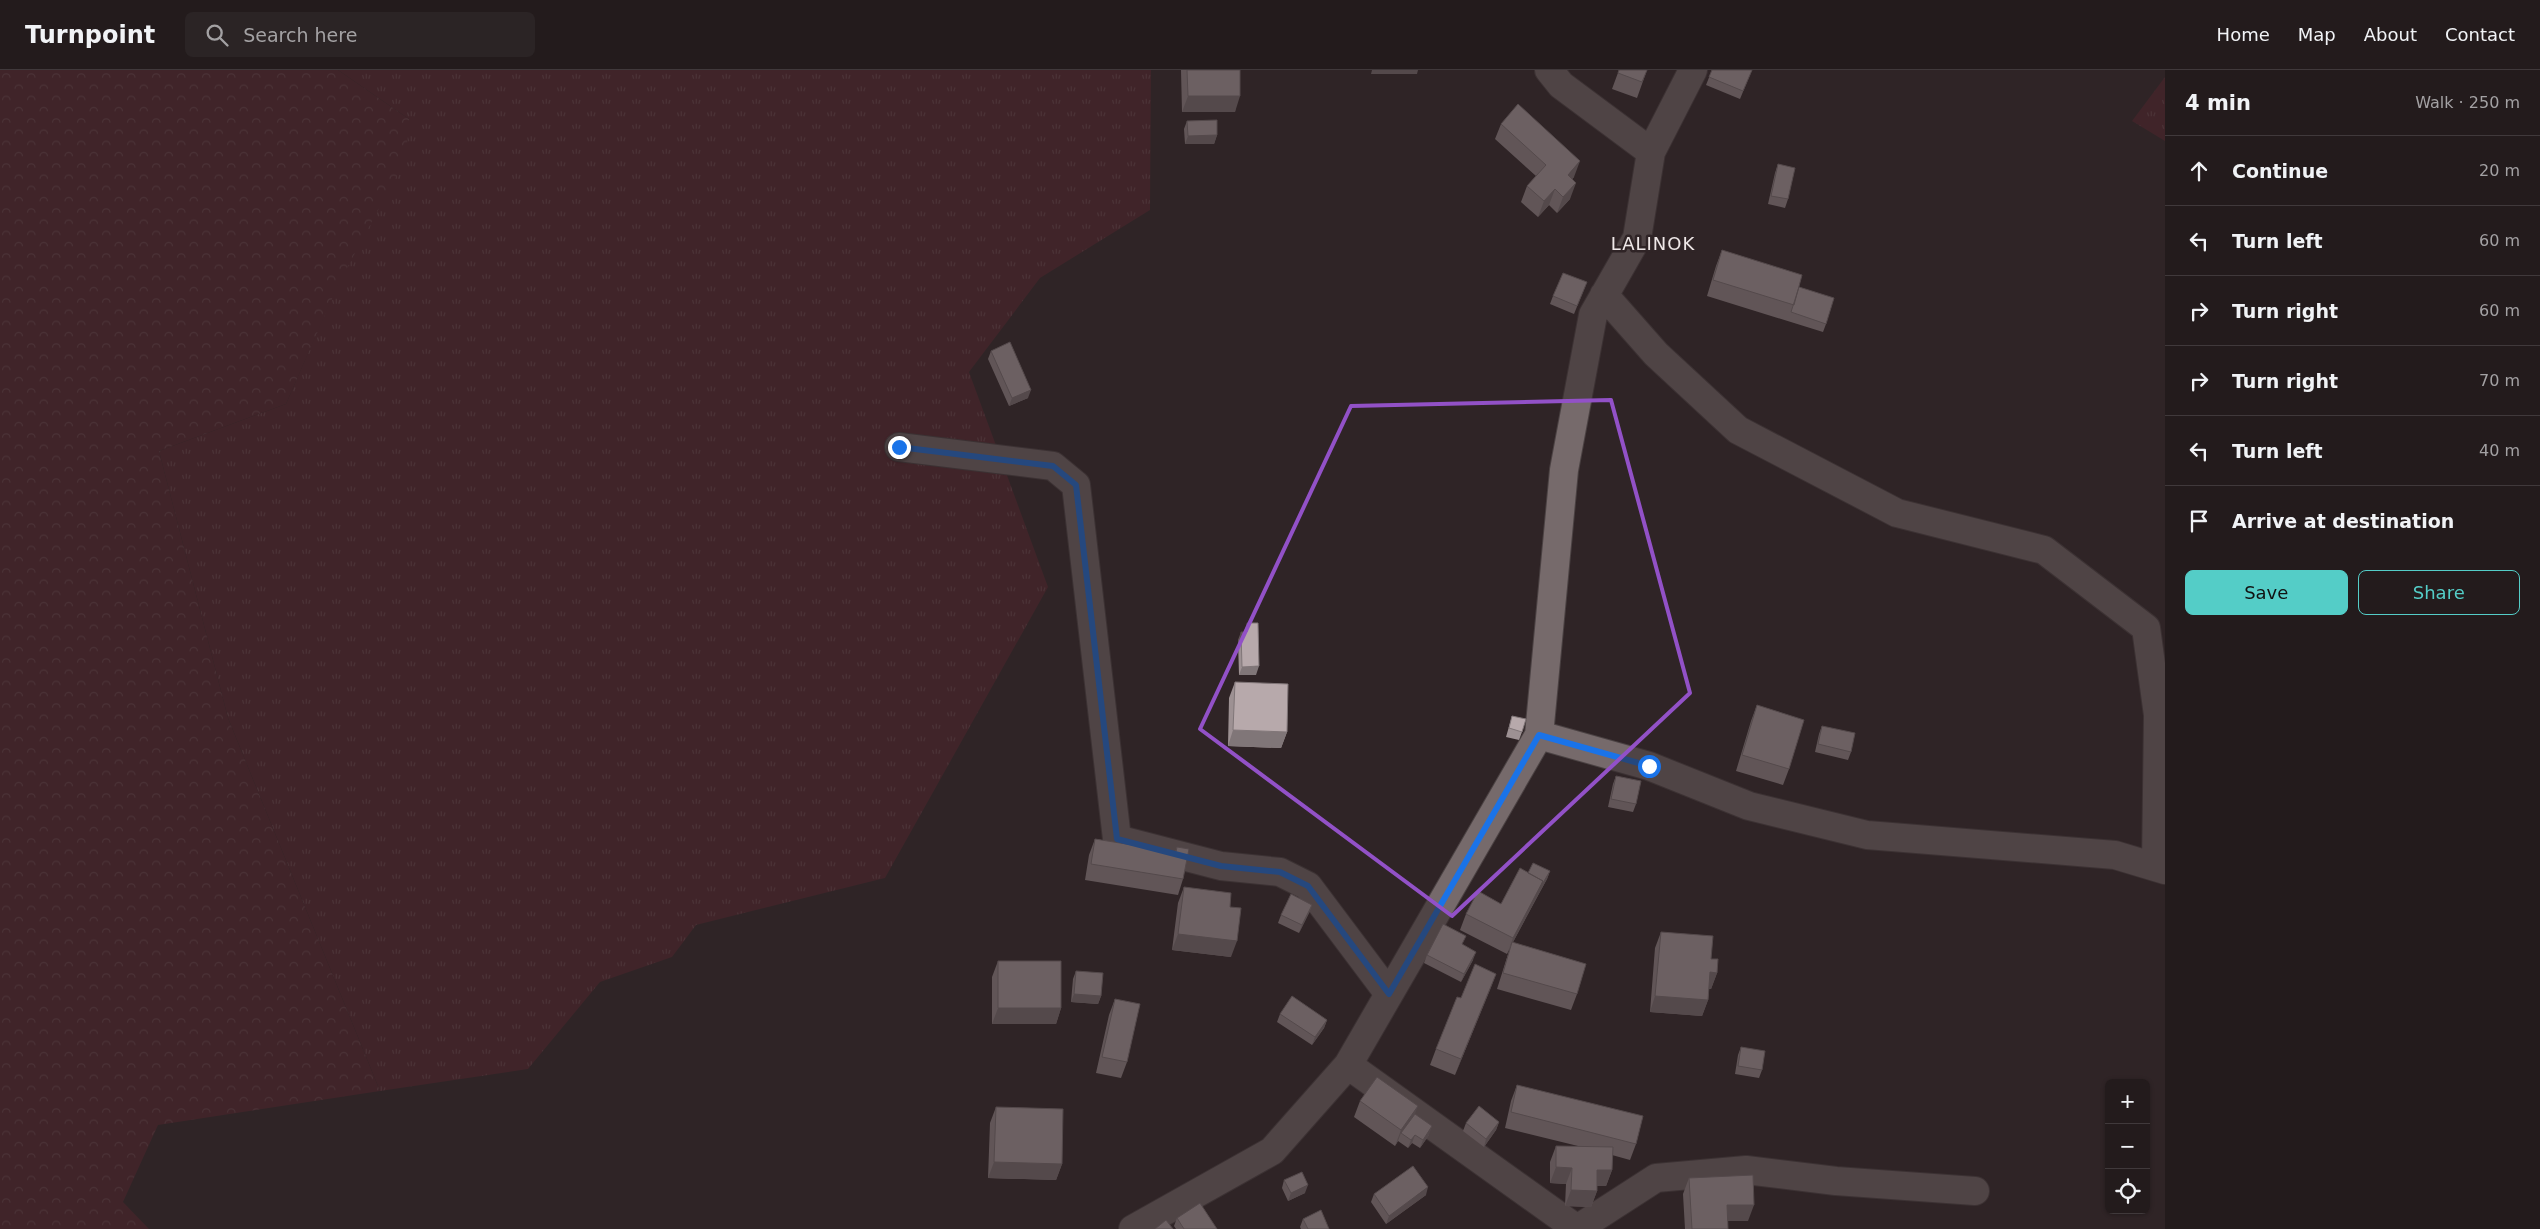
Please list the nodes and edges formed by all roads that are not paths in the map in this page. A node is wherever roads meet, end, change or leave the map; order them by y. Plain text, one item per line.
1 (1549, 70) edge
2 (1693, 70) edge
3 (1651, 152) junction
4 (1604, 295) junction
5 (899, 447) dead end
6 (1539, 735) junction
7 (2160, 869) edge
8 (1389, 994) junction
9 (1348, 1065) junction
10 (1975, 1191) dead end
11 (1133, 1229) edge

1 - 3 street
2 - 3 street
3 - 4 street
4 - 6 street
4 - 7 street
5 - 8 street
6 - 7 street
6 - 8 street
8 - 9 street
9 - 10 street
9 - 11 street

